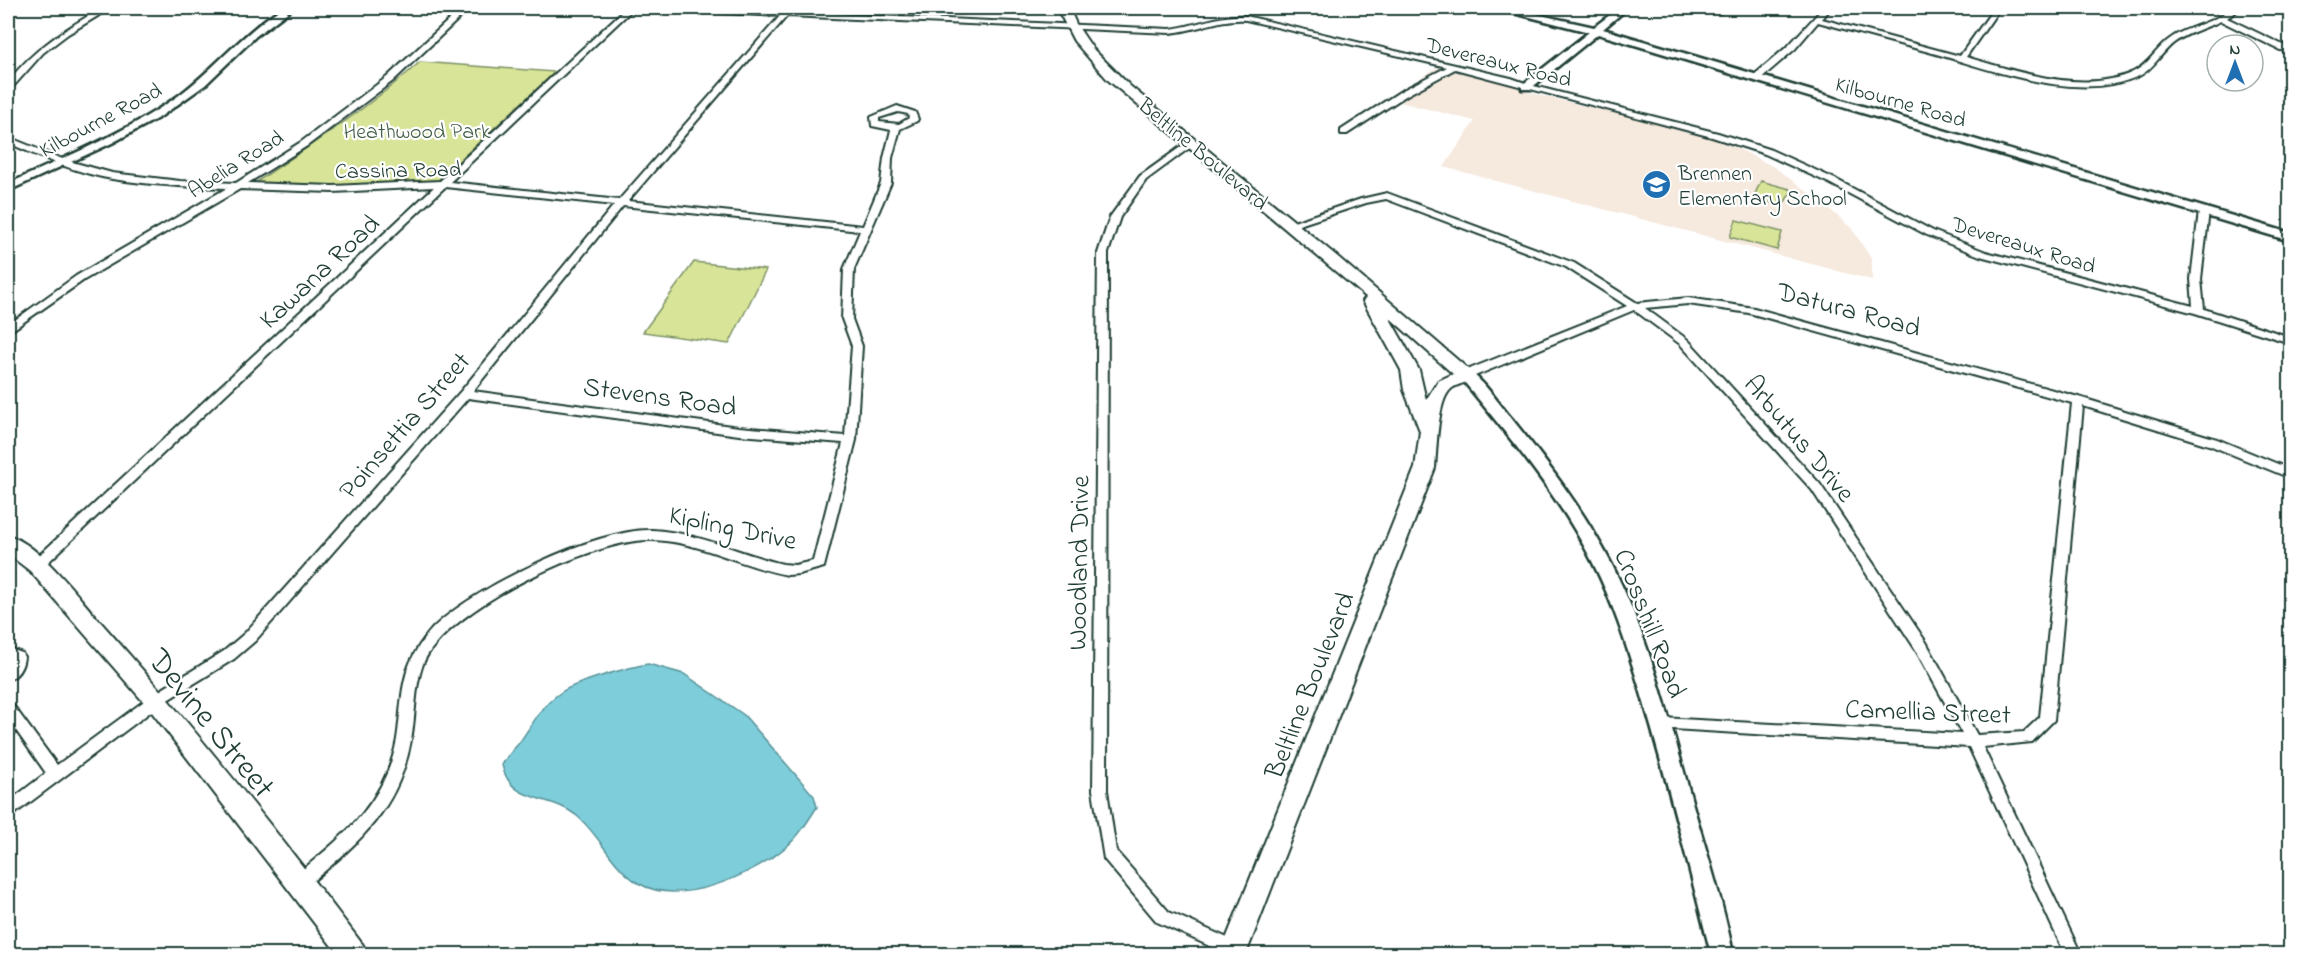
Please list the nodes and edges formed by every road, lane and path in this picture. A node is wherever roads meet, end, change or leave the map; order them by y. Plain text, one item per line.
1 (107, 8) edge
2 (288, 8) edge
3 (466, 8) edge
4 (630, 8) edge
5 (663, 8) edge
6 (1064, 8) edge
7 (1498, 8) edge
8 (1624, 8) edge
9 (1708, 8) edge
10 (1827, 8) edge
11 (1997, 8) edge
12 (2237, 8) edge
13 (1720, 11) dead end
14 (785, 14) junction
15 (2223, 19) junction
16 (1818, 20) junction
17 (1072, 27) junction
18 (1596, 31) junction
19 (2290, 49) edge
20 (1962, 58) junction
21 (1454, 67) junction
22 (1756, 78) junction
23 (8, 87) edge
24 (1526, 87) junction
25 (896, 129) dead end
26 (1344, 132) dead end
27 (8, 140) edge
28 (1189, 144) junction
29 (62, 162) junction
30 (444, 184) junction
31 (236, 187) junction
32 (8, 188) edge
33 (620, 204) junction
34 (2204, 211) junction
35 (1290, 225) junction
36 (865, 229) junction
37 (2290, 237) edge
38 (1361, 285) junction
39 (1635, 306) junction
40 (2199, 311) junction
41 (8, 330) edge
42 (2290, 340) edge
43 (1466, 375) junction
44 (465, 394) junction
45 (2078, 400) junction
46 (1430, 435) junction
47 (850, 440) junction
48 (2290, 474) edge
49 (8, 543) edge
50 (37, 565) junction
51 (8, 653) edge
52 (8, 675) edge
53 (156, 700) junction
54 (8, 709) edge
55 (1661, 724) junction
56 (1973, 741) junction
57 (55, 774) junction
58 (8, 810) edge
59 (300, 882) junction
60 (1234, 952) edge
61 (354, 954) edge
62 (1722, 954) edge
63 (2073, 954) edge

1 - 23 street
2 - 29 street, Kilbourne Road
3 - 31 street, Abelia Road
4 - 30 street, Kawana Road
5 - 14 street, Devereaux Road
6 - 17 main road, Beltline Boulevard
7 - 18 street, Kilbourne Road
8 - 18 street
9 - 13 street
10 - 16 street
11 - 20 street
12 - 15 street
14 - 17 street, Devereaux Road
14 - 33 street, Poinsettia Street
15 - 19 street
15 - 20 street
16 - 20 street
16 - 22 street
17 - 21 street, Devereaux Road
17 - 28 main road, Beltline Boulevard
18 - 22 street, Kilbourne Road
18 - 24 street
21 - 24 street, Devereaux Road
21 - 26 street
22 - 34 street, Kilbourne Road
24 - 40 street, Devereaux Road
25 - 36 street, Kipling Drive
27 - 29 street, Cassina Road
28 - 35 main road, Beltline Boulevard
28 - 60 street, Woodland Drive
29 - 31 street, Cassina Road
29 - 32 street, Kilbourne Road
30 - 31 street, Cassina Road
30 - 33 street, Cassina Road
30 - 50 street, Kawana Road
31 - 41 street, Abelia Road
33 - 36 street, Cassina Road
33 - 44 street, Poinsettia Street
34 - 37 street, Kilbourne Road
34 - 40 street
35 - 38 main road, Beltline Boulevard
35 - 39 street, Arbutus Drive
36 - 47 street, Kipling Drive
38 - 43 main road, Crosshill Road
38 - 46 main road
39 - 43 street, Datura Road
39 - 45 street, Datura Road
39 - 56 street, Arbutus Drive
40 - 42 street, Devereaux Road
43 - 46 main road, Datura Road
43 - 55 main road, Crosshill Road
44 - 47 street, Stevens Road
44 - 53 street, Poinsettia Street
45 - 48 street, Datura Road
45 - 56 street, Camellia Street
46 - 60 main road, Beltline Boulevard
47 - 59 street, Kipling Drive
49 - 50 main road, Devine Street
50 - 53 main road, Devine Street
51 - 52 street
53 - 57 street, Poinsettia Street
53 - 59 main road, Devine Street
54 - 57 street
55 - 56 street, Camellia Street
55 - 62 main road, Crosshill Road
56 - 63 street, Arbutus Drive
57 - 58 street, Poinsettia Street
59 - 61 main road, Devine Street

